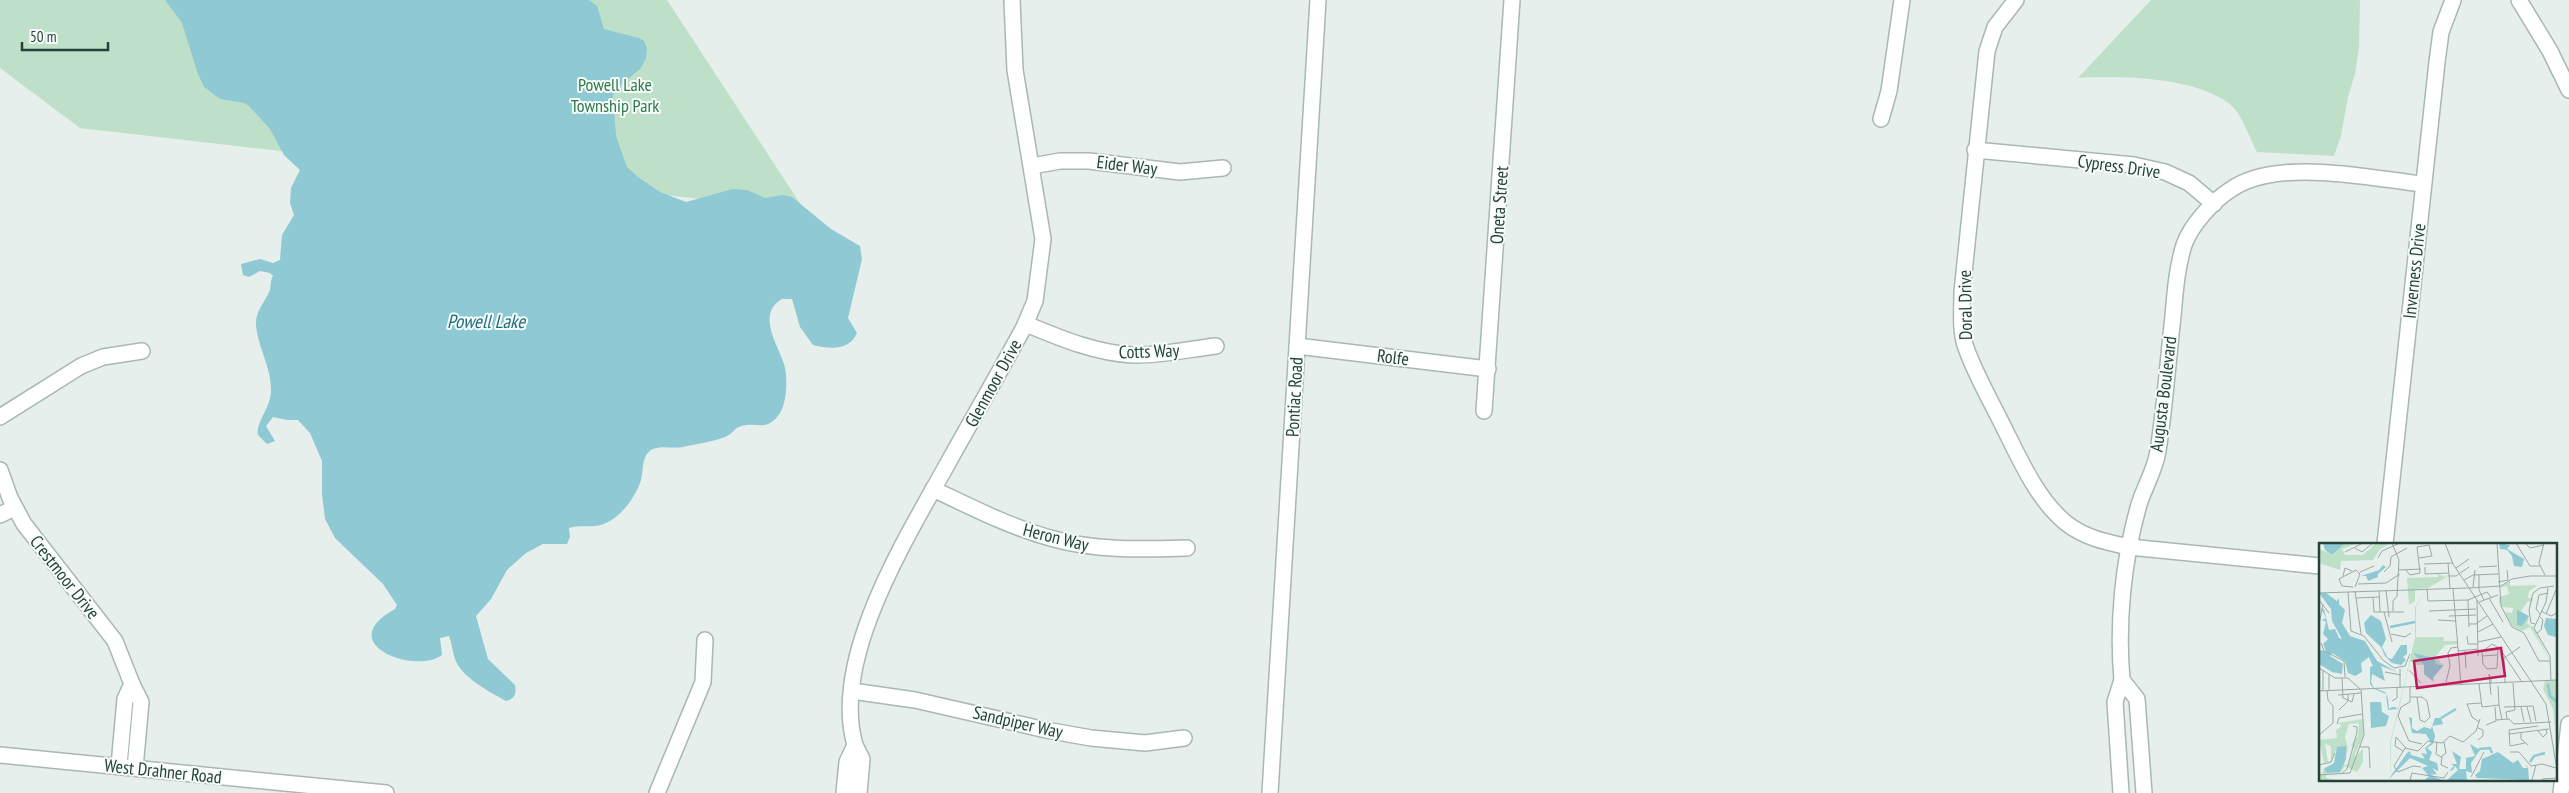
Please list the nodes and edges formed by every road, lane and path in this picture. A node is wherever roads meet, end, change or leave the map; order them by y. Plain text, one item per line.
1 (1318, 0) edge
2 (1512, 0) edge
3 (1902, 0) edge
4 (2016, 0) edge
5 (2453, 0) edge
6 (2519, 0) edge
7 (1008, 1) edge
8 (2569, 90) edge
9 (1881, 119) dead end
10 (1976, 150) junction
11 (1032, 166) junction
12 (1223, 168) dead end
13 (2422, 184) junction
14 (2214, 204) junction
15 (1026, 324) junction
16 (1216, 346) dead end
17 (1297, 346) junction
18 (142, 350) dead end
19 (1488, 368) junction
20 (1484, 411) dead end
21 (0, 417) edge
22 (0, 470) edge
23 (933, 489) junction
24 (14, 508) junction
25 (0, 515) edge
26 (2385, 543) edge
27 (2129, 547) junction
28 (1187, 548) dead end
29 (2319, 566) edge
30 (705, 640) dead end
31 (2122, 680) junction
32 (132, 684) junction
33 (852, 691) junction
34 (2569, 724) edge
35 (1184, 738) dead end
36 (855, 745) junction
37 (0, 755) edge
38 (119, 766) junction
39 (135, 768) junction
40 (373, 792) edge
41 (657, 793) edge
42 (844, 793) edge
43 (859, 793) edge
44 (1270, 793) edge
45 (2122, 793) edge
46 (2144, 793) edge
47 (2561, 793) edge

1 - 17 street, Pontiac Road
2 - 19 street, Oneta Street
3 - 9 street
4 - 10 street, Doral Drive
5 - 13 street, Inverness Drive
6 - 8 street
7 - 11 street, Glenmoor Drive
10 - 14 street, Cypress Drive
10 - 27 street, Doral Drive
11 - 12 street, Eider Way
11 - 15 street, Glenmoor Drive
13 - 14 street
13 - 26 street, Inverness Drive
14 - 27 street, Augusta Boulevard
15 - 16 street, Cotts Way
15 - 23 street, Glenmoor Drive
17 - 19 street, Rolfe
17 - 44 street, Pontiac Road
18 - 21 street
19 - 20 street, Oneta Street
22 - 24 street, Crestmoor Drive
23 - 28 street, Heron Way
23 - 33 street, Glenmoor Drive
24 - 25 street
24 - 32 street, Crestmoor Drive
27 - 29 street
27 - 31 street, Augusta Boulevard
30 - 41 street
31 - 45 street, Augusta Boulevard
31 - 46 street
32 - 38 street
32 - 39 street, Crestmoor Drive
33 - 35 street, Sandpiper Way
33 - 36 street, Glenmoor Drive
34 - 47 street
36 - 42 street
36 - 43 street, Glenmoor Drive
37 - 38 street, West Drahner Road
38 - 39 street, West Drahner Road
39 - 40 street, West Drahner Road

